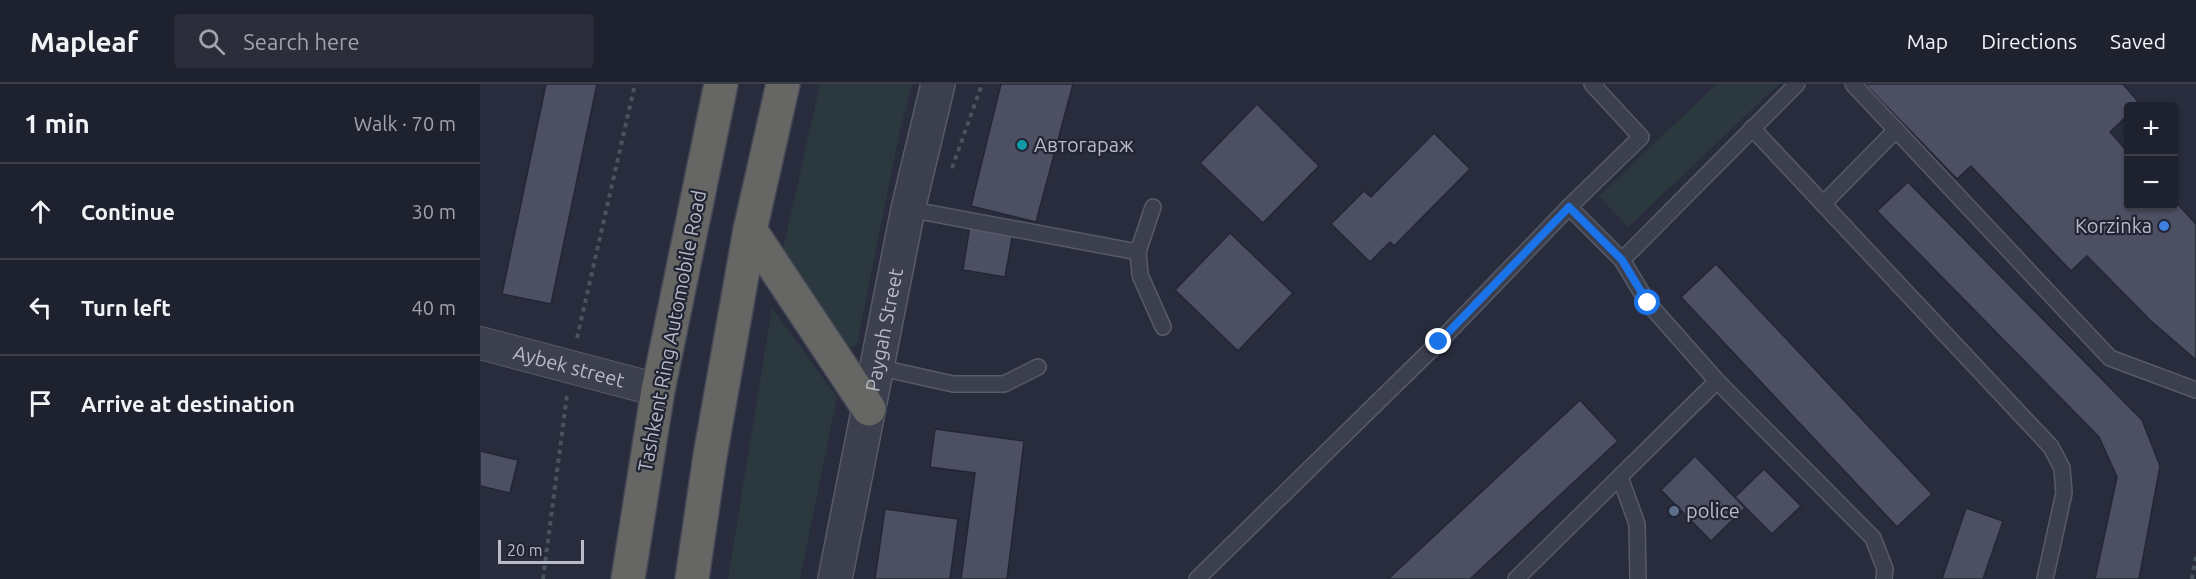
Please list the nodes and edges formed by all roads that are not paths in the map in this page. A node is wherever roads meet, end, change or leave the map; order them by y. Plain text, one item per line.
1 (721, 84) edge
2 (783, 84) edge
3 (938, 84) edge
4 (1593, 84) edge
5 (1797, 84) edge
6 (1853, 84) edge
7 (1752, 128) junction
8 (1896, 129) junction
9 (1823, 204) junction
10 (1153, 207) dead end
11 (1569, 207) junction
12 (908, 209) junction
13 (750, 230) junction
14 (1138, 252) junction
15 (1622, 260) junction
16 (1163, 327) dead end
17 (480, 343) edge
18 (877, 367) junction
19 (1038, 367) dead end
20 (1717, 381) junction
21 (658, 390) junction
22 (2196, 390) edge
23 (869, 409) junction
24 (1620, 477) junction
25 (628, 579) edge
26 (692, 579) edge
27 (835, 579) edge
28 (1197, 579) edge
29 (1516, 579) edge
30 (1638, 579) edge
31 (1884, 579) edge
32 (2045, 579) edge

1 - 21 highway, Tashkent Ring Automobile Road
2 - 13 highway
3 - 12 street, Paygah Street
4 - 11 lane
5 - 7 lane
6 - 8 lane
7 - 9 lane
7 - 15 lane
8 - 9 lane
8 - 22 lane
9 - 32 lane
10 - 14 lane
11 - 15 lane
11 - 28 lane
12 - 14 lane
12 - 18 street, Paygah Street
13 - 23 highway
13 - 26 highway
14 - 16 lane
15 - 20 lane
17 - 21 street, Aybek street
18 - 19 lane
18 - 23 street, Paygah Street
20 - 24 lane
20 - 31 lane
21 - 25 highway, Tashkent Ring Automobile Road
23 - 27 street, Paygah Street
24 - 29 lane
24 - 30 lane

